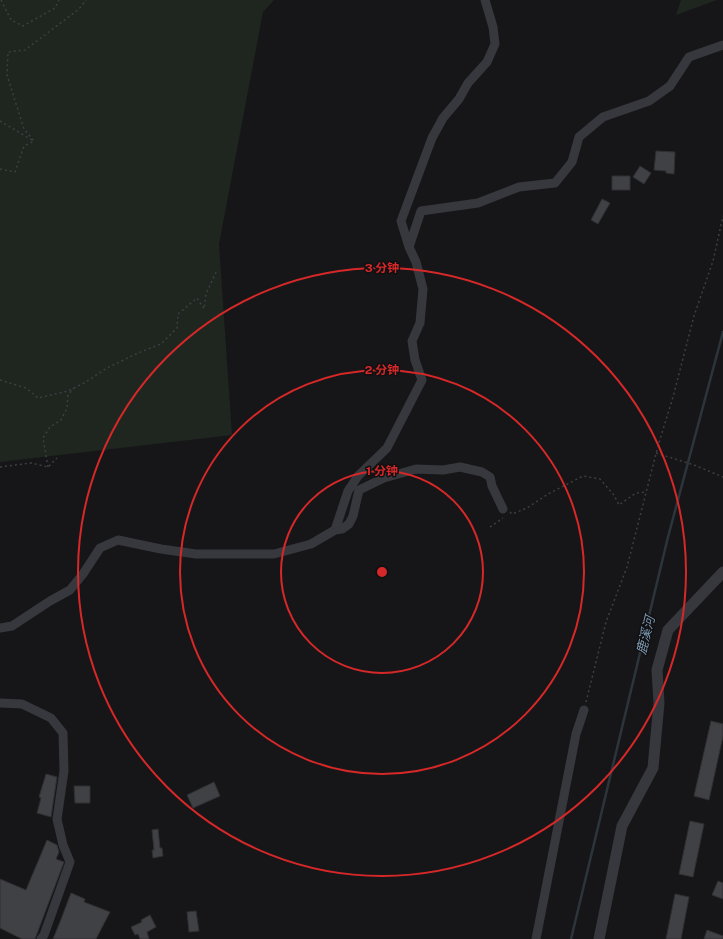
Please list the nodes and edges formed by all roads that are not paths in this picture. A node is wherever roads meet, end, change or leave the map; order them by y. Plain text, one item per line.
1 (485, 0) edge
2 (723, 45) edge
3 (409, 247) junction
4 (503, 509) road end
5 (335, 530) junction
6 (723, 572) edge
7 (0, 628) edge
8 (0, 703) edge
9 (584, 710) road end
10 (41, 939) edge
11 (536, 939) edge
12 (599, 939) edge

1 - 3 street
2 - 3 street
3 - 5 street
4 - 5 street
5 - 7 street
6 - 12 street
8 - 10 street
9 - 11 street

